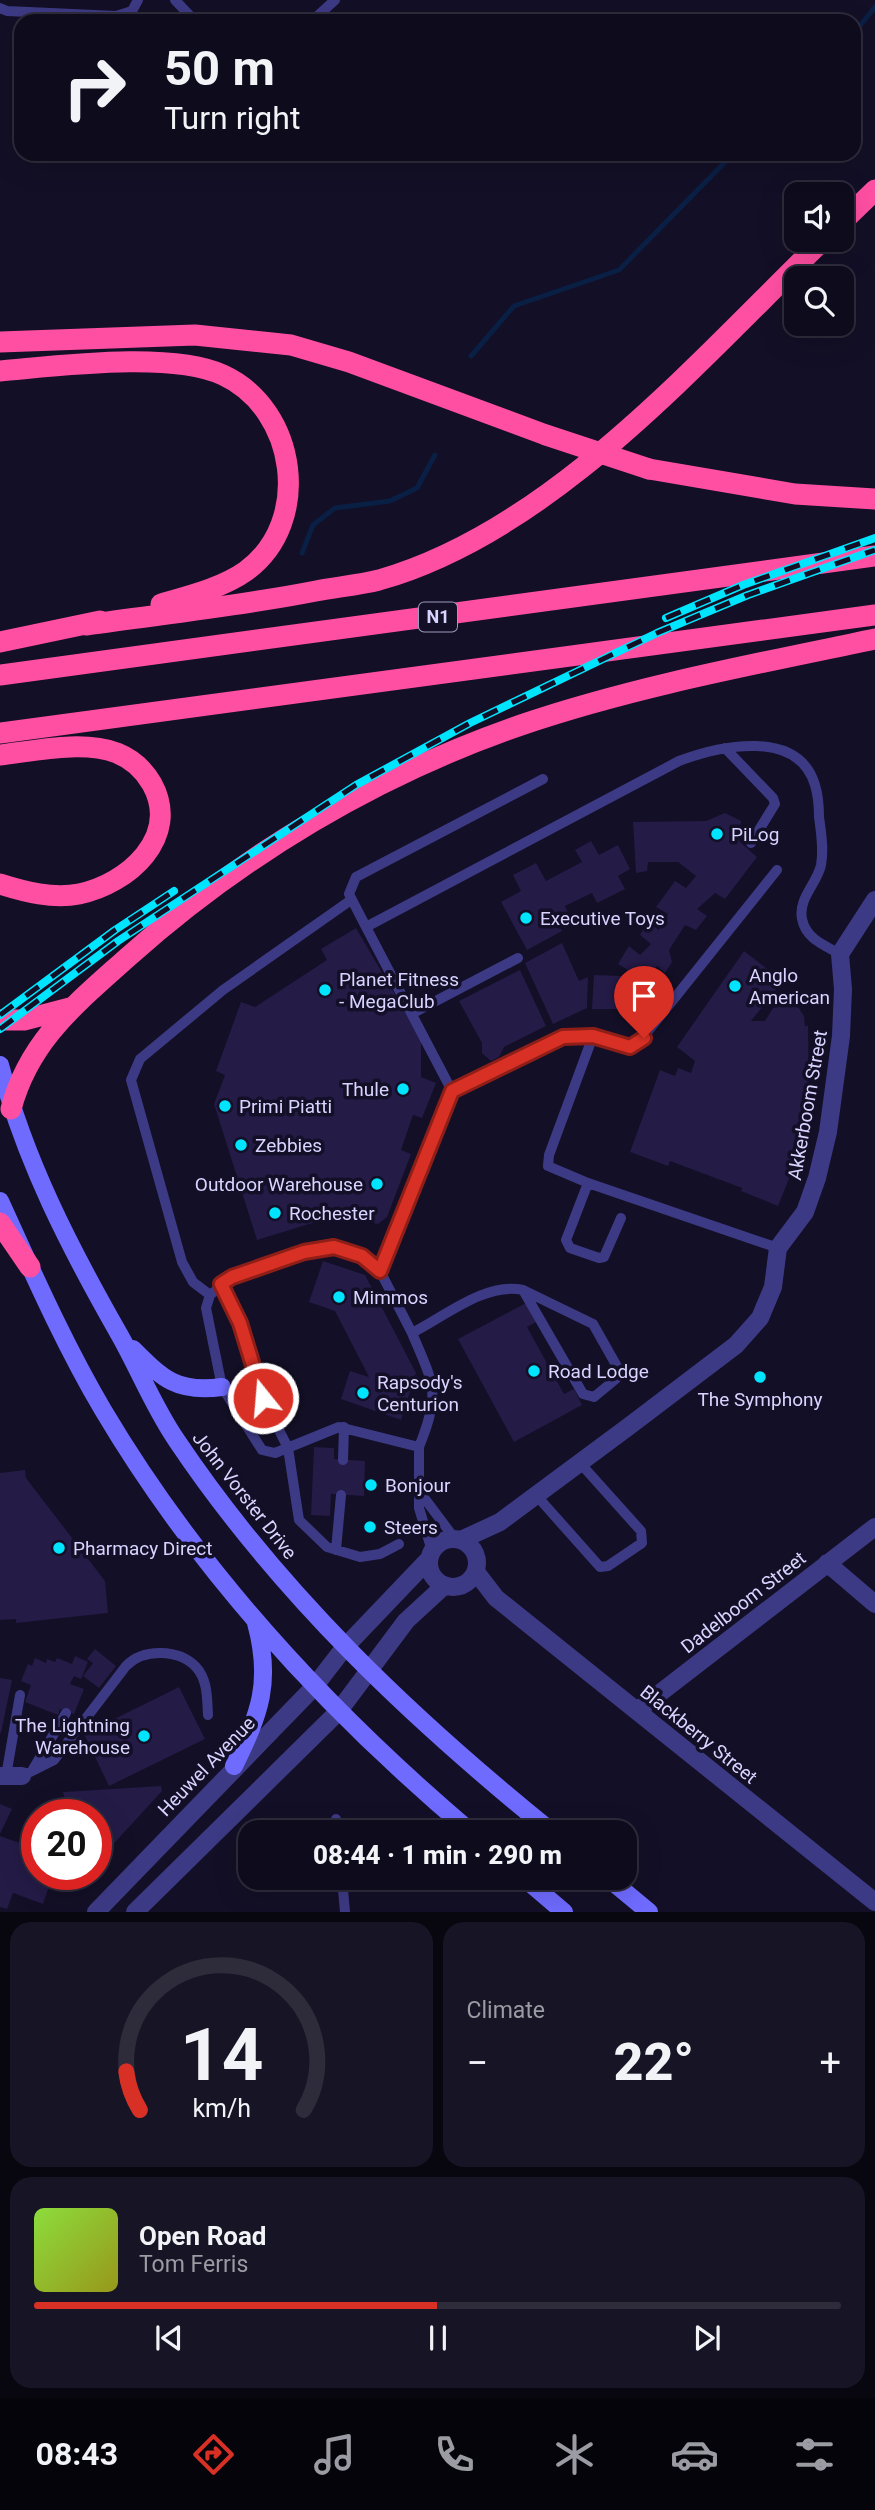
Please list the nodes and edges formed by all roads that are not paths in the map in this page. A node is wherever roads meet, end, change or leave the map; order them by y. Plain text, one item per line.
1 (138, 0) edge
2 (175, 0) edge
3 (335, 0) edge
4 (0, 8) edge
5 (73, 14) edge
6 (122, 14) edge
7 (188, 14) edge
8 (320, 14) edge
9 (875, 190) edge
10 (854, 210) edge
11 (810, 252) edge
12 (0, 327) edge
13 (89, 337) junction
14 (0, 342) edge
15 (56, 367) junction
16 (0, 371) edge
17 (0, 384) edge
18 (875, 499) edge
19 (875, 556) edge
20 (875, 615) edge
21 (86, 625) junction
22 (875, 639) edge
23 (0, 642) edge
24 (0, 675) edge
25 (0, 733) edge
26 (725, 748) junction
27 (0, 755) edge
28 (543, 779) dead end
29 (751, 843) dead end
30 (777, 870) dead end
31 (0, 884) edge
32 (351, 900) junction
33 (875, 900) edge
34 (366, 927) junction
35 (840, 954) junction
36 (518, 958) dead end
37 (71, 1008) junction
38 (413, 1013) junction
39 (0, 1020) edge
40 (593, 1036) junction
41 (0, 1065) edge
42 (452, 1091) junction
43 (11, 1109) junction
44 (587, 1183) junction
45 (0, 1201) edge
46 (621, 1219) dead end
47 (0, 1223) edge
48 (778, 1248) junction
49 (30, 1267) junction
50 (380, 1271) junction
51 (221, 1284) junction
52 (523, 1290) junction
53 (210, 1296) junction
54 (412, 1333) junction
55 (120, 1337) junction
56 (222, 1387) junction
57 (344, 1427) junction
58 (419, 1447) junction
59 (288, 1448) junction
60 (343, 1460) dead end
61 (580, 1462) junction
62 (419, 1491) junction
63 (341, 1495) dead end
64 (536, 1495) junction
65 (500, 1522) junction
66 (875, 1527) edge
67 (458, 1539) junction
68 (399, 1544) dead end
69 (335, 1550) junction
70 (430, 1555) junction
71 (827, 1563) junction
72 (473, 1571) junction
73 (444, 1586) junction
74 (875, 1604) edge
75 (256, 1620) junction
76 (344, 1648) junction
77 (368, 1672) junction
78 (314, 1687) junction
79 (20, 1695) dead end
80 (638, 1710) junction
81 (338, 1712) junction
82 (66, 1713) dead end
83 (208, 1715) dead end
84 (234, 1766) junction
85 (15, 1775) edge
86 (458, 1820) edge
87 (537, 1820) edge
88 (343, 1890) edge
89 (538, 1890) edge
90 (622, 1890) edge
91 (875, 1902) edge
92 (96, 1912) edge
93 (135, 1912) edge
94 (345, 1912) edge
95 (564, 1912) edge
96 (649, 1912) edge

1 - 6 lane
2 - 7 lane
3 - 8 lane
4 - 5 lane
9 - 10 highway
11 - 21 highway
12 - 13 highway
13 - 14 highway
13 - 18 highway, bridge
15 - 16 highway
15 - 17 highway
15 - 21 highway
19 - 24 highway, N1
20 - 25 highway
21 - 23 highway
22 - 37 highway
26 - 29 lane
26 - 34 lane
26 - 35 lane
27 - 31 highway
28 - 32 lane
30 - 40 lane
32 - 34 lane
32 - 53 lane
33 - 35 street
34 - 38 lane
35 - 48 street, Akkerboom Street
36 - 38 lane
37 - 39 highway
37 - 43 highway
38 - 42 lane
40 - 42 lane
40 - 44 lane
41 - 43 main road, John Vorster Drive
42 - 50 lane
43 - 55 main road, John Vorster Drive
44 - 46 lane
44 - 48 lane
45 - 49 main road
47 - 49 highway
48 - 61 street, Akkerboom Street
49 - 75 main road
50 - 51 lane
50 - 54 lane
51 - 53 lane
51 - 59 lane
52 - 52 lane
52 - 54 lane
53 - 56 lane
54 - 58 lane
55 - 56 main road
55 - 76 main road, John Vorster Drive
56 - 59 lane
57 - 58 lane
57 - 59 lane
57 - 60 lane
58 - 62 lane
59 - 69 lane
61 - 64 street, Akkerboom Street
61 - 64 lane
62 - 67 lane
62 - 70 lane
63 - 69 lane
64 - 65 street, Akkerboom Street
65 - 67 street, Akkerboom Street
65 - 72 street, Akkerboom Street
66 - 71 street, Dadelboom Street
67 - 70 street
67 - 72 street
68 - 69 lane
70 - 73 street
70 - 76 street
71 - 74 street
71 - 80 street, Dadelboom Street
72 - 73 street
72 - 80 street, Blackberry Street
73 - 77 street
75 - 78 main road
75 - 84 main road
76 - 77 main road, John Vorster Drive
76 - 78 street, Heuwel Avenue
77 - 81 street
77 - 87 main road, John Vorster Drive
78 - 81 main road
78 - 84 street, Heuwel Avenue
79 - 85 lane
80 - 91 street, Blackberry Street
81 - 86 main road
81 - 93 street
82 - 85 lane
83 - 85 lane
84 - 92 street, Heuwel Avenue
88 - 94 lane
89 - 95 main road
90 - 96 main road

